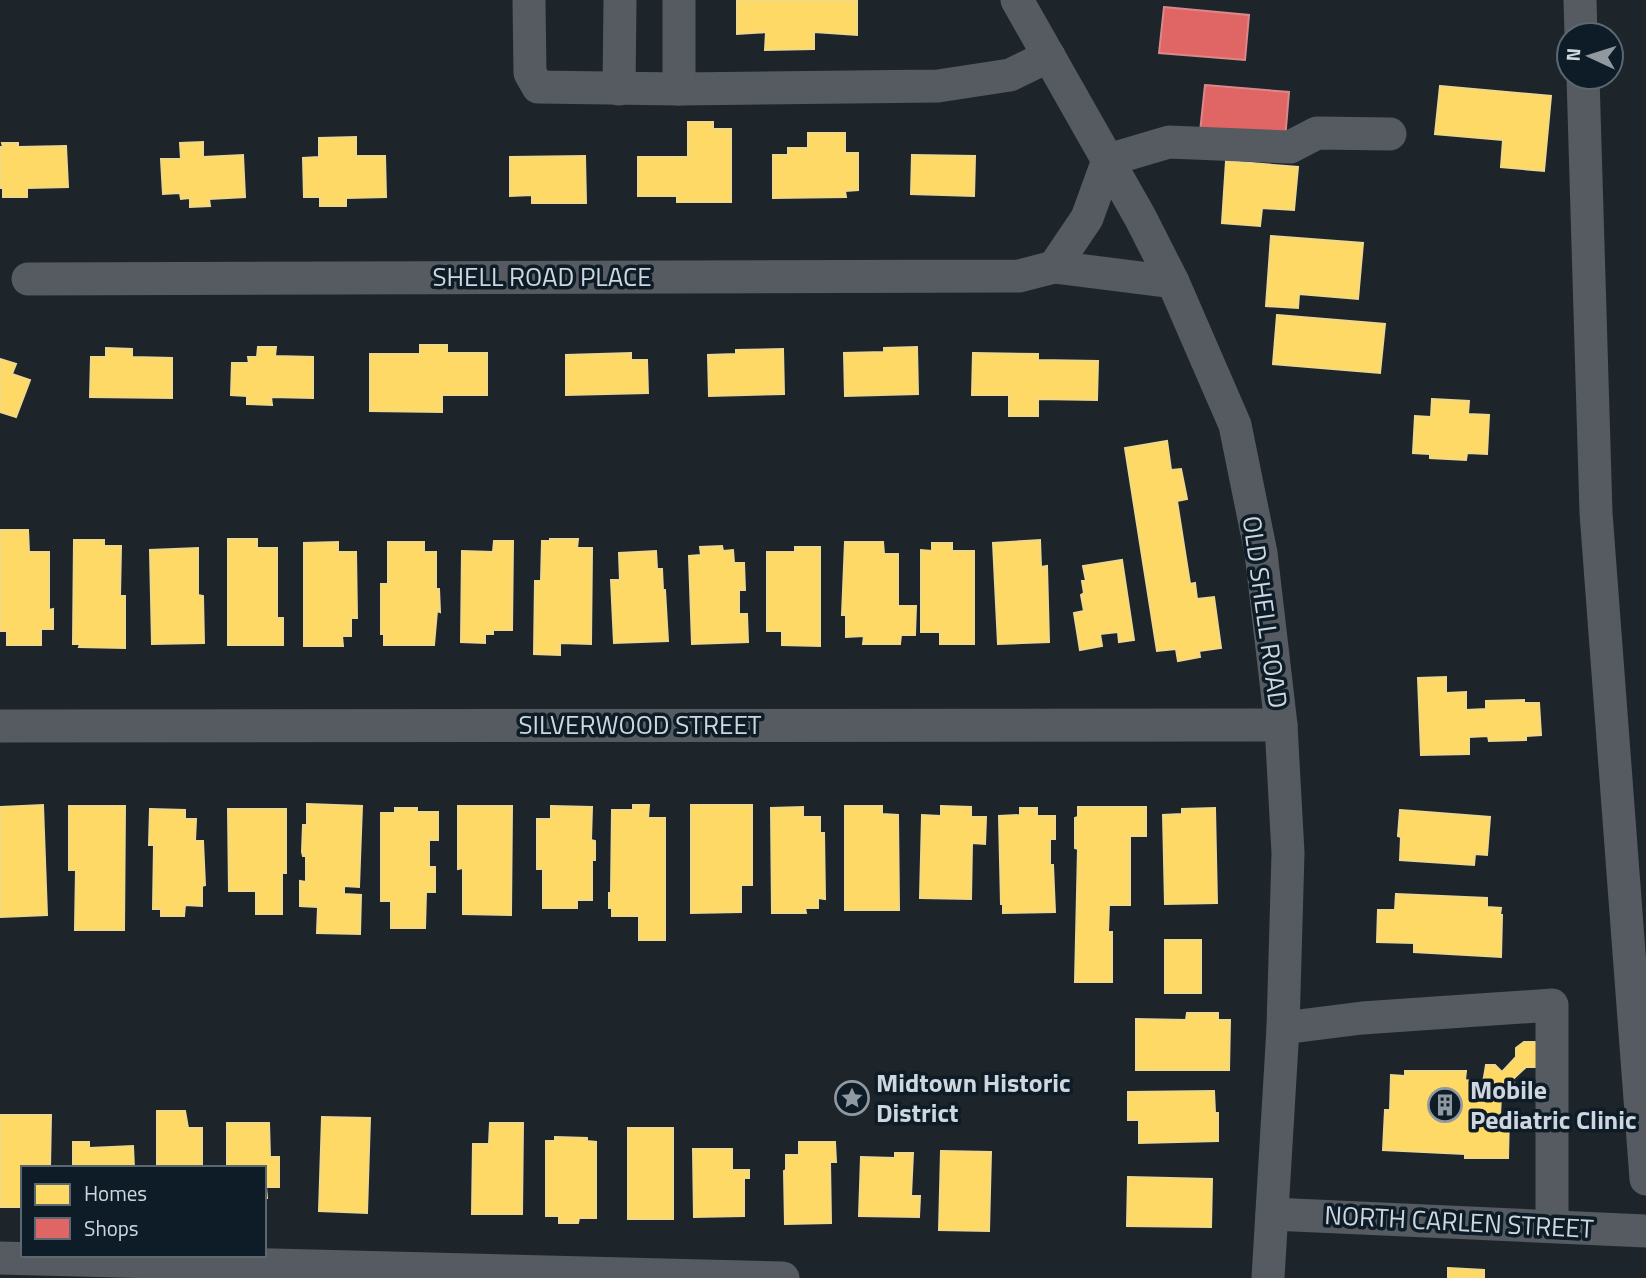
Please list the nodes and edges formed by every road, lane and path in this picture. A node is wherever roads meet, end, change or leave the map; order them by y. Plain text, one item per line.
1 (529, 0) edge
2 (620, 0) edge
3 (679, 0) edge
4 (1017, 0) edge
5 (1580, 0) edge
6 (1581, 21) edge
7 (1049, 56) junction
8 (619, 89) junction
9 (679, 89) junction
10 (1583, 91) edge
11 (1390, 134) dead end
12 (1108, 160) junction
13 (1054, 267) junction
14 (29, 279) dead end
15 (1172, 282) junction
16 (1281, 724) junction
17 (0, 726) edge
18 (1283, 1028) junction
19 (1646, 1179) edge
20 (1272, 1214) junction
21 (1552, 1226) junction
22 (1646, 1231) edge
23 (0, 1258) edge
24 (783, 1278) edge
25 (1268, 1278) edge

1 - 8 street
2 - 8 street
3 - 9 street
4 - 7 street, OLD SHELL ROAD
5 - 6 street
7 - 9 street
7 - 12 street, OLD SHELL ROAD
8 - 9 street
10 - 19 street
11 - 12 street
12 - 13 street
12 - 15 street, OLD SHELL ROAD
13 - 14 street, SHELL ROAD PLACE
13 - 15 street, SHELL ROAD PLACE
15 - 16 street, OLD SHELL ROAD
16 - 17 street, SILVERWOOD STREET
16 - 18 street, OLD SHELL ROAD
18 - 20 street, OLD SHELL ROAD
18 - 21 street
20 - 21 street, NORTH CARLEN STREET
20 - 25 street, OLD SHELL ROAD
21 - 22 street, NORTH CARLEN STREET
23 - 24 street

